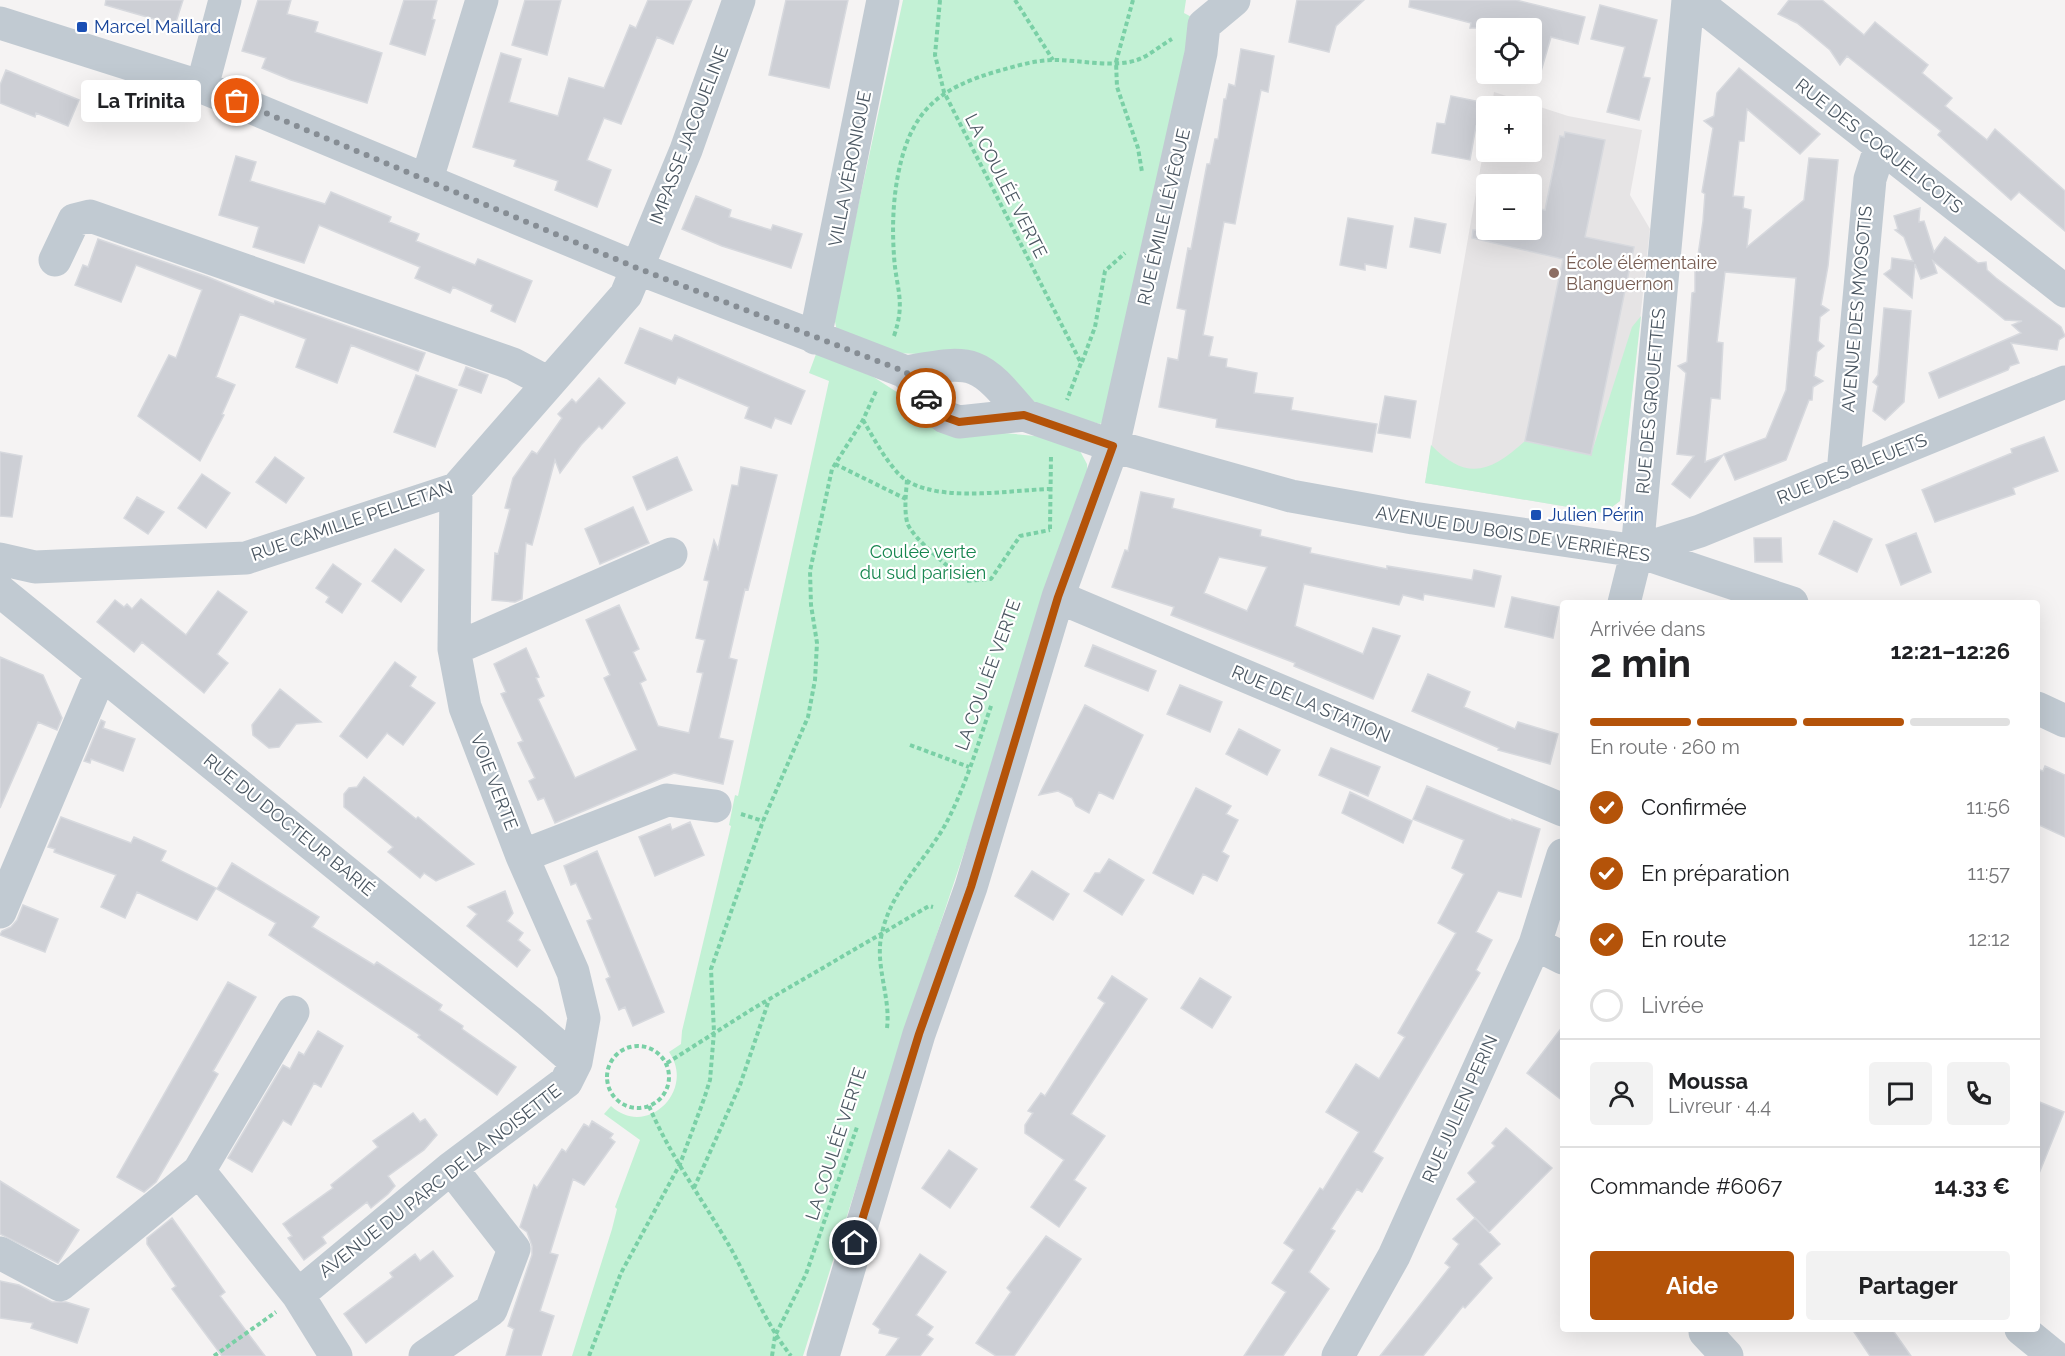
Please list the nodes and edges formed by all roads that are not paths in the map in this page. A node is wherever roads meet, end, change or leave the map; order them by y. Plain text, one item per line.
1 (225, 0) edge
2 (482, 0) edge
3 (739, 0) edge
4 (883, 0) edge
5 (1234, 0) edge
6 (1688, 0) edge
7 (1694, 0) edge
8 (0, 23) edge
9 (202, 87) junction
10 (1880, 148) junction
11 (427, 178) junction
12 (55, 260) dead end
13 (637, 268) junction
14 (2065, 291) edge
15 (815, 338) junction
16 (895, 368) junction
17 (2065, 382) edge
18 (549, 383) junction
19 (1024, 415) junction
20 (1113, 446) junction
21 (1843, 473) junction
22 (456, 489) junction
23 (1637, 551) junction
24 (671, 554) dead end
25 (0, 559) edge
26 (0, 591) edge
27 (1058, 597) junction
28 (1625, 600) edge
29 (1783, 600) edge
30 (454, 649) junction
31 (101, 673) junction
32 (2040, 709) edge
33 (2065, 721) edge
34 (715, 806) dead end
35 (1560, 809) edge
36 (522, 856) junction
37 (1560, 877) edge
38 (0, 912) edge
39 (1549, 951) edge
40 (293, 1011) dead end
41 (576, 1062) junction
42 (451, 1168) junction
43 (199, 1171) junction
44 (0, 1253) edge
45 (298, 1295) junction
46 (1705, 1332) dead end
47 (2025, 1332) edge
48 (336, 1356) edge
49 (425, 1356) edge
50 (823, 1356) edge
51 (1338, 1356) edge
52 (1727, 1356) edge
53 (2054, 1356) edge

1 - 9 street
2 - 11 street
3 - 13 street, IMPASSE JACQUELINE
4 - 15 street, VILLA VÉRONIQUE
5 - 20 street, RUE ÉMILE LÉVÊQUE
6 - 23 street, RUE DES GROUETTES
7 - 10 street, RUE DES COQUELICOTS
8 - 9 street
9 - 11 street
10 - 14 street, RUE DES COQUELICOTS
10 - 21 street, AVENUE DES MYOSOTIS
11 - 13 street
12 - 18 street
13 - 15 street
13 - 18 street, RUE CAMILLE PELLETAN
15 - 16 street
16 - 19 street
16 - 19 street
17 - 21 street, RUE DES BLEUETS
18 - 22 street, RUE CAMILLE PELLETAN
19 - 20 street, AVENUE DU BOIS DE VERRIÈRES
20 - 23 street, AVENUE DU BOIS DE VERRIÈRES
20 - 27 street, RUE ÉMILE LÉVÊQUE
21 - 23 street, RUE DES BLEUETS
22 - 25 street, RUE CAMILLE PELLETAN
22 - 30 street, VOIE VERTE
23 - 28 street
23 - 29 street, AVENUE DU BOIS DE VERRIÈRES
24 - 30 street
26 - 31 street, RUE DU DOCTEUR BARIÉ
27 - 35 street, RUE DE LA STATION
27 - 50 street, RUE ÉMILE LÉVÊQUE
30 - 36 street, VOIE VERTE
31 - 38 street
31 - 41 street, RUE DU DOCTEUR BARIÉ
32 - 33 street
34 - 36 street
36 - 41 street, VOIE VERTE
37 - 39 street, RUE JULIEN PERIN
39 - 51 street, RUE JULIEN PERIN
40 - 43 street
41 - 42 street, AVENUE DU PARC DE LA NOISETTE
42 - 45 street, AVENUE DU PARC DE LA NOISETTE
42 - 49 street
43 - 44 street
43 - 45 street
45 - 48 street
46 - 52 street
47 - 53 street

